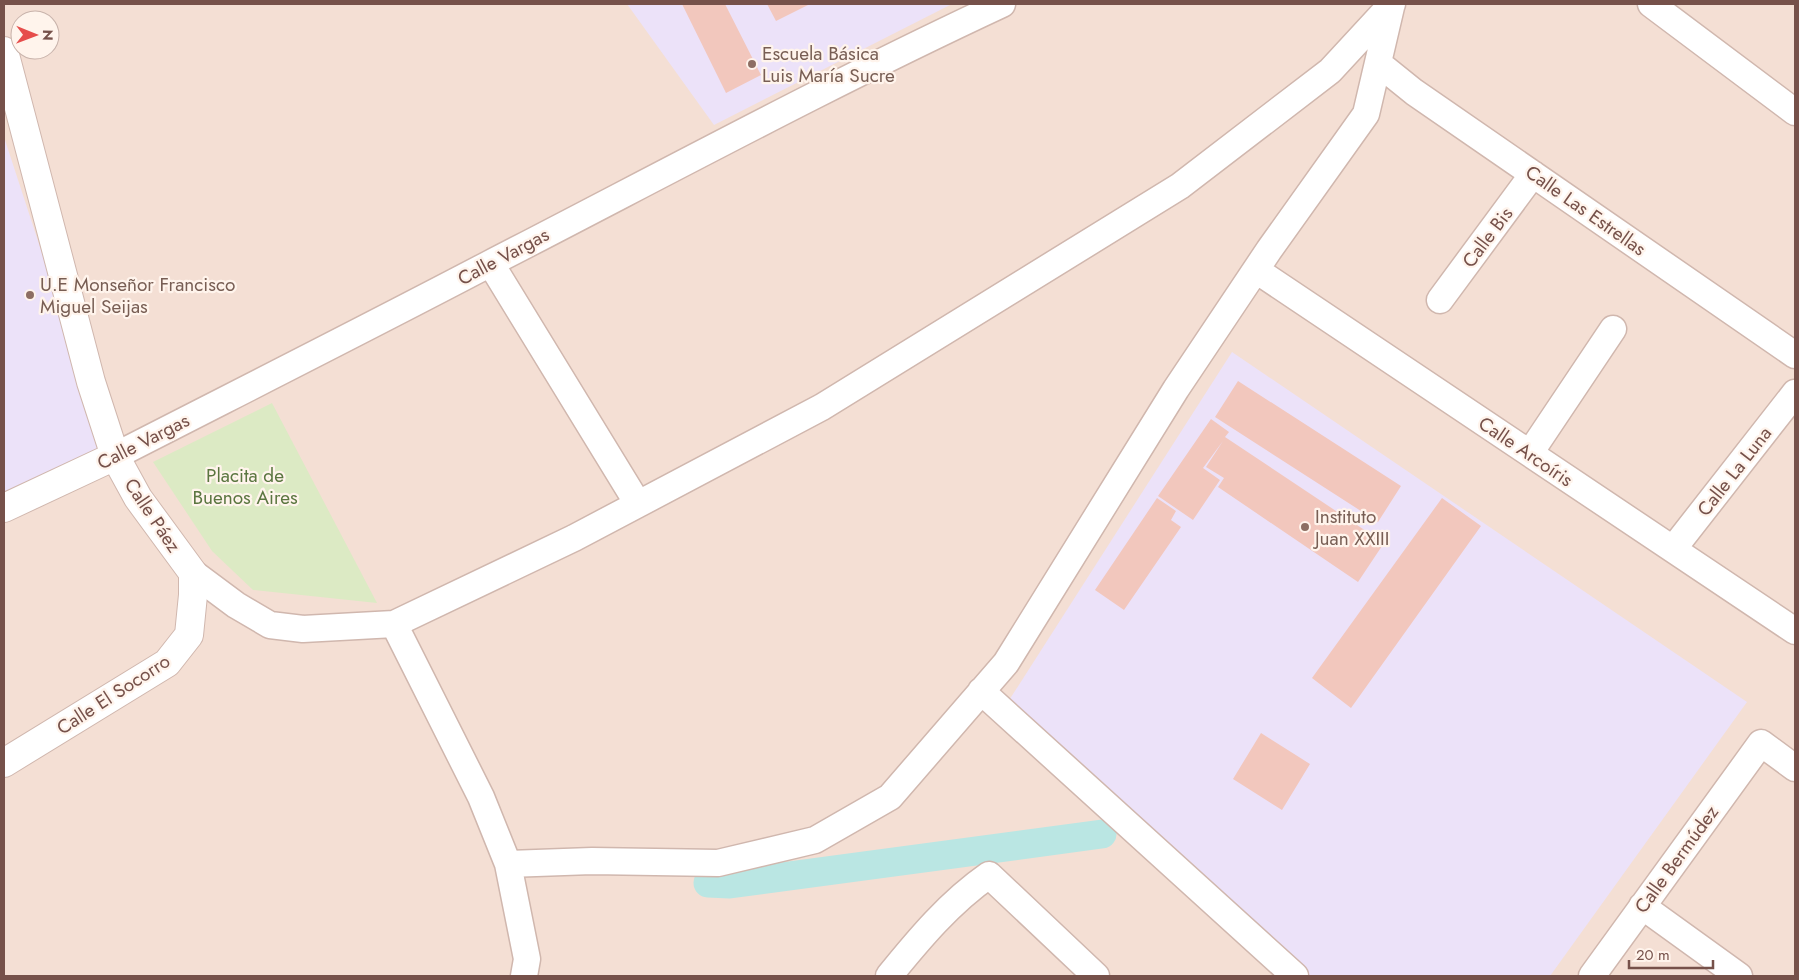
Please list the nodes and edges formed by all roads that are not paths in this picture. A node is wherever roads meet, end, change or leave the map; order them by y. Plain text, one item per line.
1 (1002, 4) edge
2 (1392, 4) edge
3 (1650, 4) edge
4 (4, 51) edge
5 (1378, 63) junction
6 (1795, 112) edge
7 (1534, 174) junction
8 (491, 264) junction
9 (1256, 270) junction
10 (1440, 300) dead end
11 (1613, 329) dead end
12 (1795, 355) edge
13 (1795, 393) edge
14 (1530, 453) junction
15 (115, 456) junction
16 (638, 504) junction
17 (4, 508) edge
18 (1673, 549) junction
19 (193, 573) junction
20 (394, 624) junction
21 (1795, 631) edge
22 (981, 691) junction
23 (4, 763) edge
24 (1795, 768) edge
25 (508, 864) junction
26 (1642, 906) junction
27 (894, 974) edge
28 (524, 976) edge
29 (1096, 976) edge
30 (1295, 976) edge
31 (1592, 976) edge
32 (1739, 976) edge

1 - 8 street, Calle Vargas
2 - 5 street
2 - 16 street
3 - 6 street
4 - 15 street, Calle Páez
5 - 7 street, Calle Las Estrellas
5 - 9 street
7 - 10 street, Calle Bis
7 - 12 street, Calle Las Estrellas
8 - 15 street, Calle Vargas
8 - 16 street
9 - 14 street, Calle Arcoíris
9 - 22 street
11 - 14 street
13 - 18 street, Calle La Luna
14 - 18 street, Calle Arcoíris
15 - 17 street, Calle Vargas
15 - 19 street, Calle Páez
16 - 20 street
18 - 21 street, Calle Arcoíris
19 - 20 street
19 - 23 street, Calle El Socorro
20 - 25 street
22 - 25 street
22 - 30 street
24 - 26 street, Calle Bermúdez
25 - 28 street
26 - 31 street, Calle Bermúdez
26 - 32 street
27 - 29 street

